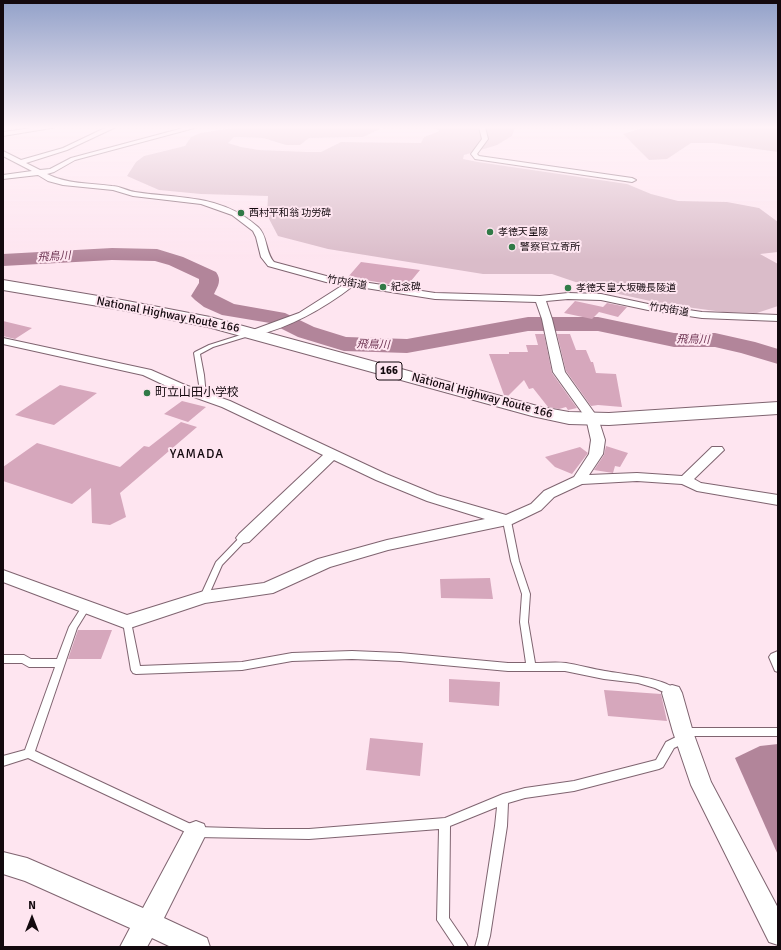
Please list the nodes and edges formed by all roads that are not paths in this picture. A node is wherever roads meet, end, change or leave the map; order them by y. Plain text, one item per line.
1 (38, 171) edge
2 (53, 171) edge
3 (571, 171) edge
4 (43, 174) junction
5 (3, 177) edge
6 (632, 180) dead end
7 (350, 284) junction
8 (3, 285) edge
9 (540, 299) junction
10 (778, 318) edge
11 (254, 333) junction
12 (3, 341) edge
13 (16, 344) junction
14 (3, 350) edge
15 (203, 396) junction
16 (778, 408) edge
17 (592, 418) junction
18 (717, 450) dead end
19 (332, 454) junction
20 (579, 480) junction
21 (685, 480) junction
22 (778, 500) edge
23 (507, 521) junction
24 (244, 538) joint
25 (3, 576) edge
26 (204, 597) junction
27 (86, 607) junction
28 (127, 622) junction
29 (778, 655) edge
30 (3, 659) edge
31 (61, 663) junction
32 (531, 667) junction
33 (778, 668) edge
34 (672, 693) joint
35 (778, 732) edge
36 (684, 735) junction
37 (29, 753) junction
38 (3, 761) edge
39 (503, 799) junction
40 (445, 823) junction
41 (196, 832) junction
42 (3, 864) edge
43 (148, 923) junction
44 (778, 933) edge
45 (132, 947) edge
46 (198, 947) edge
47 (462, 947) edge
48 (481, 947) edge

1 - 4 street, 竹内街道
2 - 4 street
3 - 6 street
4 - 5 street
4 - 7 street, 竹内街道
7 - 9 street, 竹内街道
7 - 11 street
8 - 11 highway, National Highway Route 166 / 166
9 - 10 street, 竹内街道
9 - 17 street
11 - 15 lane
11 - 17 highway, National Highway Route 166 / 166
12 - 13 street
13 - 14 street
13 - 15 street
15 - 19 street
16 - 17 highway, National Highway Route 166 / 166
17 - 20 street
18 - 21 street
19 - 23 street
19 - 24 street
20 - 21 street
20 - 23 street
21 - 22 street
23 - 26 street
23 - 32 lane
24 - 26 lane
25 - 27 street
26 - 28 street
27 - 28 street
27 - 31 lane
28 - 32 lane
29 - 33 lane
30 - 31 lane
31 - 37 lane
32 - 34 lane
34 - 36 street
35 - 36 lane
36 - 39 lane
36 - 44 street
37 - 38 lane
37 - 41 lane
39 - 40 lane
39 - 48 lane
40 - 41 lane
40 - 47 lane
41 - 43 street
42 - 43 street
43 - 45 street
43 - 46 street

